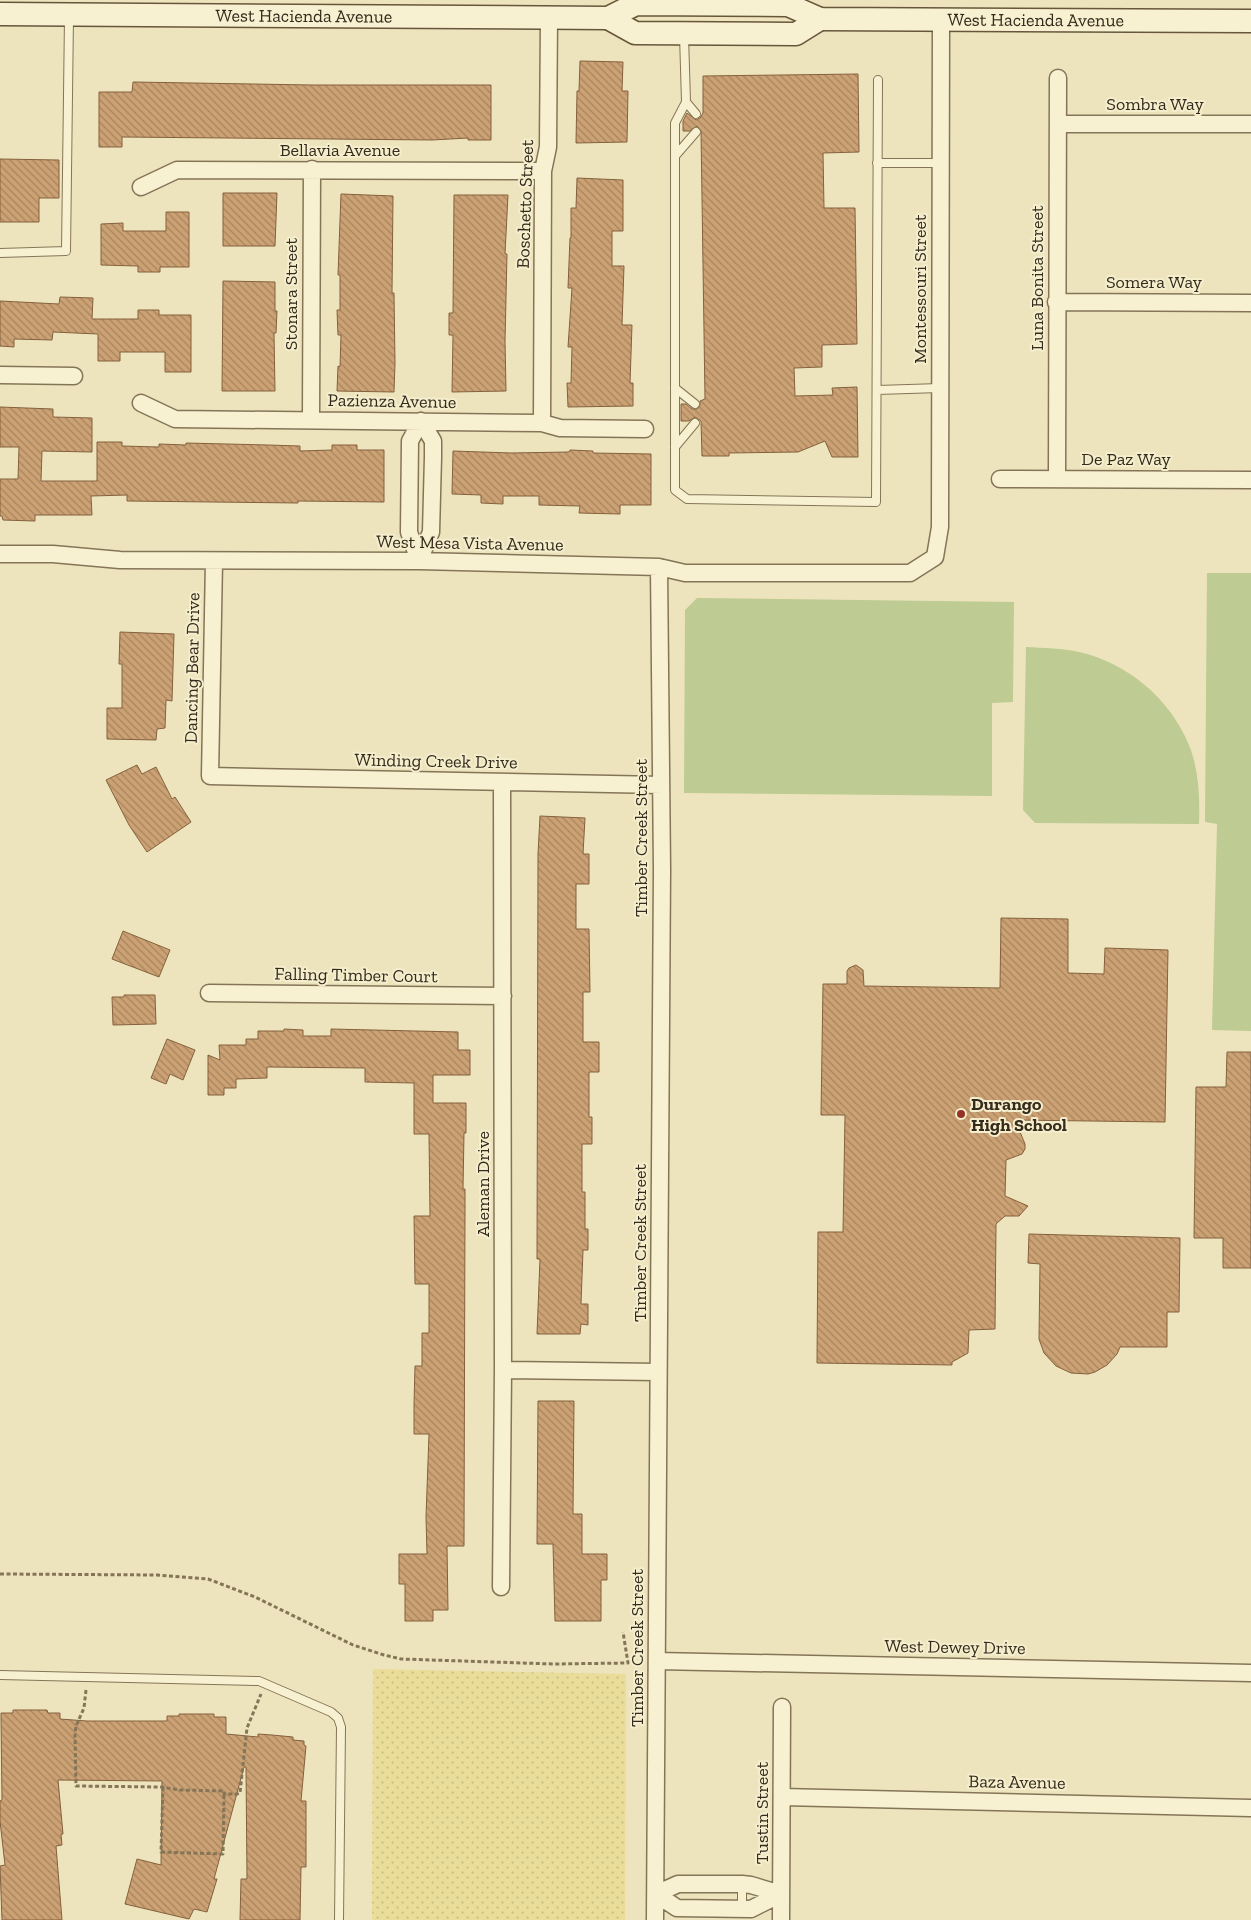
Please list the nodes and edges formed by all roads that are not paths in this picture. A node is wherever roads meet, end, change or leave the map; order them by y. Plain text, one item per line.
1 (788, 5) junction
2 (0, 14) edge
3 (69, 14) junction
4 (549, 18) junction
5 (608, 18) junction
6 (820, 19) junction
7 (942, 20) junction
8 (1251, 21) edge
9 (689, 33) junction
10 (1058, 78) dead end
11 (878, 80) dead end
12 (686, 102) junction
13 (696, 114) dead end
14 (1059, 124) junction
15 (1251, 124) edge
16 (696, 132) dead end
17 (676, 155) junction
18 (941, 162) junction
19 (877, 163) junction
20 (312, 170) junction
21 (543, 171) junction
22 (141, 186) dead end
23 (0, 253) edge
24 (1056, 302) junction
25 (1251, 303) edge
26 (0, 375) edge
27 (74, 376) dead end
28 (675, 388) junction
29 (940, 388) junction
30 (877, 390) junction
31 (141, 403) dead end
32 (695, 404) dead end
33 (311, 420) junction
34 (421, 421) junction
35 (542, 423) junction
36 (695, 423) dead end
37 (645, 429) dead end
38 (675, 447) junction
39 (1000, 479) dead end
40 (1057, 479) junction
41 (1251, 480) edge
42 (0, 554) edge
43 (935, 557) joint
44 (214, 561) junction
45 (419, 561) junction
46 (660, 566) junction
47 (210, 776) joint
48 (502, 782) junction
49 (661, 785) junction
50 (209, 993) dead end
51 (503, 996) junction
52 (503, 1370) junction
53 (658, 1372) junction
54 (501, 1587) dead end
55 (657, 1661) junction
56 (1251, 1674) edge
57 (0, 1675) edge
58 (782, 1707) dead end
59 (782, 1797) junction
60 (1251, 1808) edge
61 (742, 1884) junction
62 (656, 1894) junction
63 (781, 1894) junction
64 (742, 1909) junction
65 (339, 1920) edge
66 (656, 1920) edge
67 (781, 1920) edge

1 - 5 main road, West Hacienda Avenue
1 - 6 main road, West Hacienda Avenue
1 - 9 main road
2 - 3 main road, West Hacienda Avenue
3 - 4 main road, West Hacienda Avenue
3 - 23 lane
4 - 5 main road, West Hacienda Avenue
4 - 21 street, Boschetto Street
5 - 9 main road, West Hacienda Avenue
6 - 7 main road, West Hacienda Avenue
6 - 9 main road, West Hacienda Avenue
7 - 8 main road, West Hacienda Avenue
7 - 18 street, Montessouri Street
9 - 12 lane
10 - 14 street, Luna Bonita Street
11 - 19 lane
12 - 13 lane
12 - 17 lane
14 - 15 street, Sombra Way
14 - 24 street, Luna Bonita Street
16 - 17 lane
17 - 28 lane
18 - 19 lane
18 - 29 street, Montessouri Street
19 - 30 lane
20 - 21 street, Bellavia Avenue
20 - 22 street, Bellavia Avenue
20 - 33 street, Stonara Street
21 - 35 street, Boschetto Street
24 - 25 street, Somera Way
24 - 40 street, Luna Bonita Street
26 - 27 street
28 - 32 lane
28 - 38 lane
29 - 30 lane
29 - 43 street, Montessouri Street
30 - 38 lane
31 - 33 street, Pazienza Avenue
33 - 34 street, Pazienza Avenue
34 - 35 street, Pazienza Avenue
34 - 45 street
34 - 45 street
35 - 37 street, Pazienza Avenue
36 - 38 lane
39 - 40 street, De Paz Way
40 - 41 street, De Paz Way
42 - 44 street, West Mesa Vista Avenue
43 - 46 street, West Mesa Vista Avenue
44 - 45 street, West Mesa Vista Avenue
44 - 47 street, Dancing Bear Drive
45 - 46 street, West Mesa Vista Avenue
46 - 49 street, Timber Creek Street
47 - 48 street, Winding Creek Drive
48 - 49 street, Winding Creek Drive
48 - 51 street, Aleman Drive
49 - 53 street, Timber Creek Street
50 - 51 street, Falling Timber Court
51 - 52 street, Aleman Drive
52 - 53 street
52 - 54 street, Aleman Drive
53 - 55 street, Timber Creek Street
55 - 56 street, West Dewey Drive
55 - 62 street, Timber Creek Street
57 - 65 lane
58 - 59 street, Tustin Street
59 - 60 street, Baza Avenue
59 - 63 street, Tustin Street
61 - 62 street
61 - 63 street
61 - 64 lane
62 - 64 street
62 - 66 street, Timber Creek Street
63 - 64 street
63 - 67 street, Tustin Street

